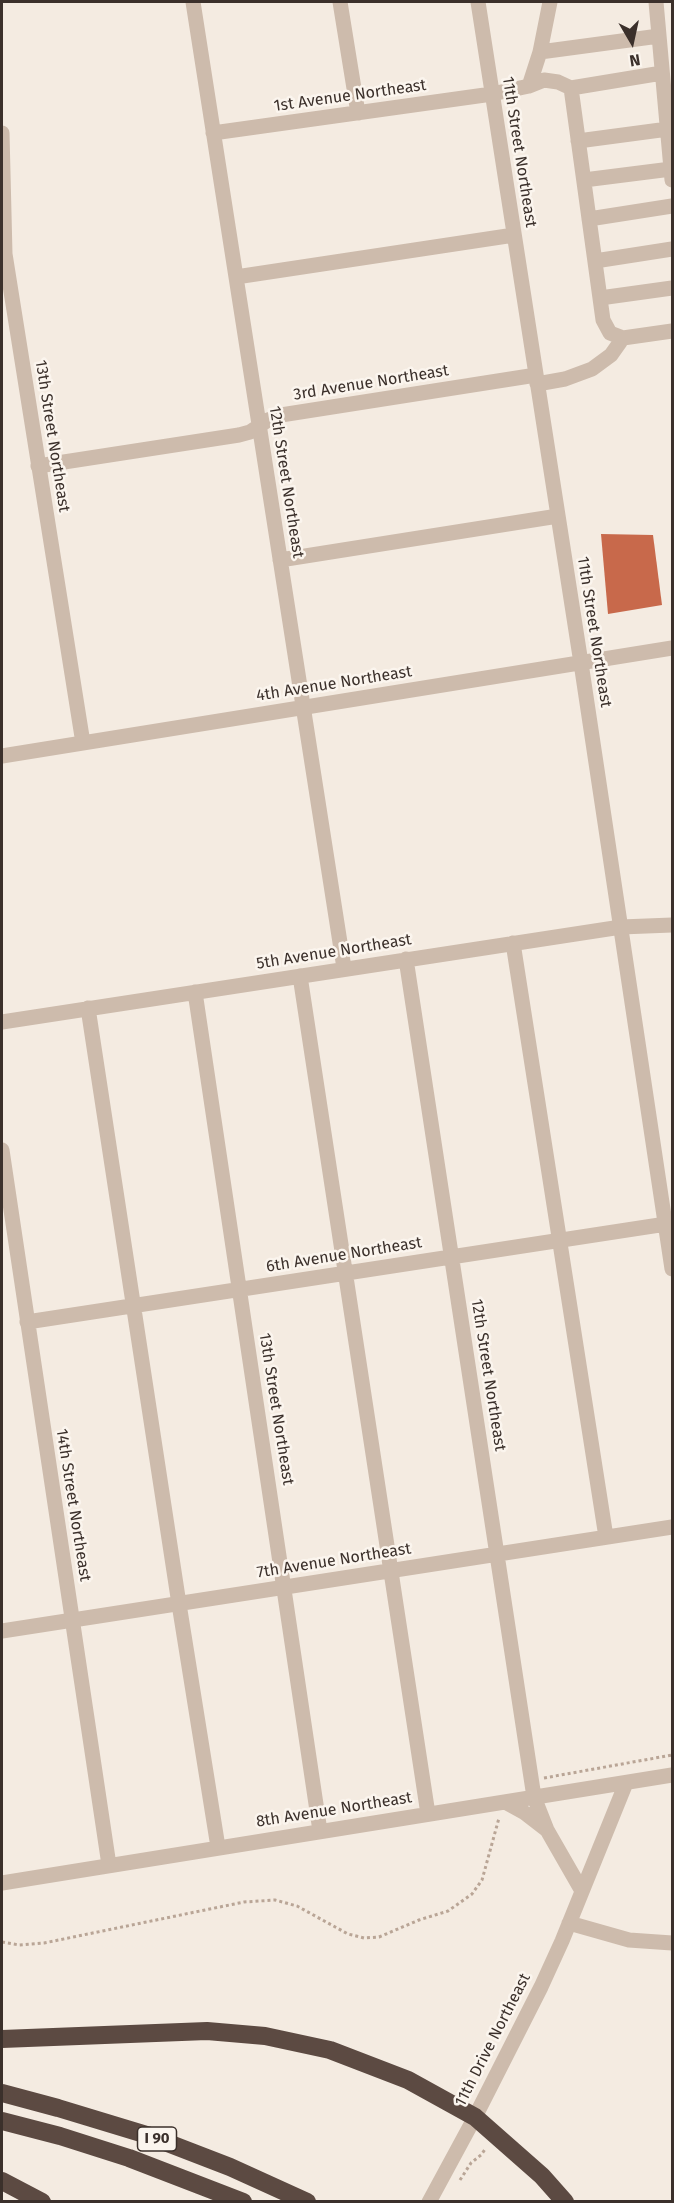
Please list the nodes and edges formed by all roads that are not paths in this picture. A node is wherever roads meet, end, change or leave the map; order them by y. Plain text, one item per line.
1 (193, 2) edge
2 (340, 2) edge
3 (478, 2) edge
4 (566, 2) edge
5 (656, 2) edge
6 (550, 3) edge
7 (659, 36) junction
8 (540, 52) junction
9 (662, 73) junction
10 (529, 86) junction
11 (571, 88) junction
12 (492, 94) junction
13 (358, 113) junction
14 (668, 129) junction
15 (2, 133) edge
16 (213, 134) junction
17 (578, 141) junction
18 (672, 174) edge
19 (584, 180) junction
20 (672, 206) edge
21 (589, 219) junction
22 (514, 235) junction
23 (672, 249) edge
24 (595, 261) junction
25 (236, 277) junction
26 (672, 288) edge
27 (600, 298) junction
28 (672, 331) edge
29 (622, 338) junction
30 (536, 380) junction
31 (259, 424) junction
32 (38, 466) junction
33 (558, 516) junction
34 (280, 560) junction
35 (672, 648) edge
36 (581, 663) junction
37 (303, 707) junction
38 (83, 743) junction
39 (2, 756) edge
40 (672, 925) edge
41 (621, 927) junction
42 (513, 943) junction
43 (406, 960) junction
44 (344, 969) junction
45 (300, 976) junction
46 (195, 992) junction
47 (88, 1008) junction
48 (2, 1022) edge
49 (2, 1150) edge
50 (666, 1224) junction
51 (561, 1240) junction
52 (452, 1257) junction
53 (672, 1269) edge
54 (347, 1273) junction
55 (239, 1289) junction
56 (134, 1305) junction
57 (27, 1322) junction
58 (672, 1527) edge
59 (606, 1537) junction
60 (498, 1554) junction
61 (391, 1571) junction
62 (285, 1587) junction
63 (179, 1604) junction
64 (72, 1620) junction
65 (2, 1631) edge
66 (672, 1775) edge
67 (626, 1783) junction
68 (534, 1797) junction
69 (505, 1802) junction
70 (428, 1814) junction
71 (548, 1830) junction
72 (320, 1831) junction
73 (218, 1847) junction
74 (109, 1866) junction
75 (2, 1883) edge
76 (582, 1891) junction
77 (569, 1923) junction
78 (672, 1943) edge
79 (2, 2039) edge
80 (2, 2093) edge
81 (475, 2116) junction
82 (2, 2121) edge
83 (2, 2181) edge
84 (432, 2196) edge
85 (42, 2202) edge
86 (243, 2202) edge
87 (307, 2202) edge
88 (565, 2202) edge

1 - 16 street, 12th Street Northeast
2 - 13 street
3 - 12 street, 11th Street Northeast
4 - 6 street
5 - 7 street
6 - 8 street
7 - 8 street
7 - 9 street
8 - 10 street
9 - 11 street
9 - 14 street
10 - 11 street, 1st Avenue Northeast
10 - 12 street, 1st Avenue Northeast
11 - 17 street
12 - 13 street, 1st Avenue Northeast
12 - 22 street, 11th Street Northeast
13 - 16 street, 1st Avenue Northeast
14 - 17 street
14 - 18 street
15 - 32 street, 13th Street Northeast
16 - 25 street, 12th Street Northeast
17 - 19 street
18 - 19 street
19 - 21 street
20 - 21 street
21 - 24 street
22 - 25 street
22 - 30 street, 11th Street Northeast
23 - 24 street
24 - 27 street
25 - 31 street, 12th Street Northeast
26 - 27 street
27 - 29 street
28 - 29 street
29 - 30 street, 3rd Avenue Northeast
30 - 31 street, 3rd Avenue Northeast
30 - 33 street, 11th Street Northeast
31 - 32 street, 3rd Avenue Northeast
31 - 34 street, 12th Street Northeast
32 - 38 street, 13th Street Northeast
33 - 34 street
33 - 36 street, 11th Street Northeast
34 - 37 street, 12th Street Northeast
35 - 36 street, 4th Avenue Northeast
36 - 37 street, 4th Avenue Northeast
36 - 41 street, 11th Street Northeast
37 - 38 street, 4th Avenue Northeast
37 - 44 street, 12th Street Northeast
38 - 39 street, 4th Avenue Northeast
40 - 41 street, 5th Avenue Northeast
41 - 42 street, 5th Avenue Northeast
41 - 50 street, 11th Street Northeast
42 - 43 street, 5th Avenue Northeast
42 - 51 street
43 - 44 street, 5th Avenue Northeast
43 - 52 street, 12th Street Northeast
44 - 45 street, 5th Avenue Northeast
45 - 46 street, 5th Avenue Northeast
45 - 54 street
46 - 47 street, 5th Avenue Northeast
46 - 55 street, 13th Street Northeast
47 - 48 street, 5th Avenue Northeast
47 - 56 street
49 - 57 street, 14th Street Northeast
50 - 51 street, 6th Avenue Northeast
50 - 53 street, 11th Street Northeast
51 - 52 street, 6th Avenue Northeast
51 - 59 street
52 - 54 street, 6th Avenue Northeast
52 - 60 street, 12th Street Northeast
54 - 55 street, 6th Avenue Northeast
54 - 61 street
55 - 56 street, 6th Avenue Northeast
55 - 62 street, 13th Street Northeast
56 - 57 street, 6th Avenue Northeast
56 - 63 street
57 - 64 street, 14th Street Northeast
58 - 59 street, 7th Avenue Northeast
59 - 60 street, 7th Avenue Northeast
60 - 61 street, 7th Avenue Northeast
60 - 68 street, 12th Street Northeast
61 - 62 street, 7th Avenue Northeast
61 - 70 street
62 - 63 street, 7th Avenue Northeast
62 - 72 street, 13th Street Northeast
63 - 64 street, 7th Avenue Northeast
63 - 73 street
64 - 65 street, 7th Avenue Northeast
64 - 74 street, 14th Street Northeast
66 - 67 street, 8th Avenue Northeast
67 - 68 street, 8th Avenue Northeast
67 - 76 street, 11th Drive Northeast
68 - 69 street, 8th Avenue Northeast
68 - 71 street
69 - 70 street, 8th Avenue Northeast
69 - 71 street
70 - 72 street, 8th Avenue Northeast
71 - 76 street
72 - 73 street, 8th Avenue Northeast
73 - 74 street, 8th Avenue Northeast
74 - 75 street, 8th Avenue Northeast
76 - 77 street, 11th Drive Northeast
77 - 78 street
77 - 81 street, 11th Drive Northeast
79 - 81 highway
80 - 87 highway, I 90
81 - 84 street, 11th Drive Northeast
81 - 88 highway
82 - 86 highway, I 90
83 - 85 highway

